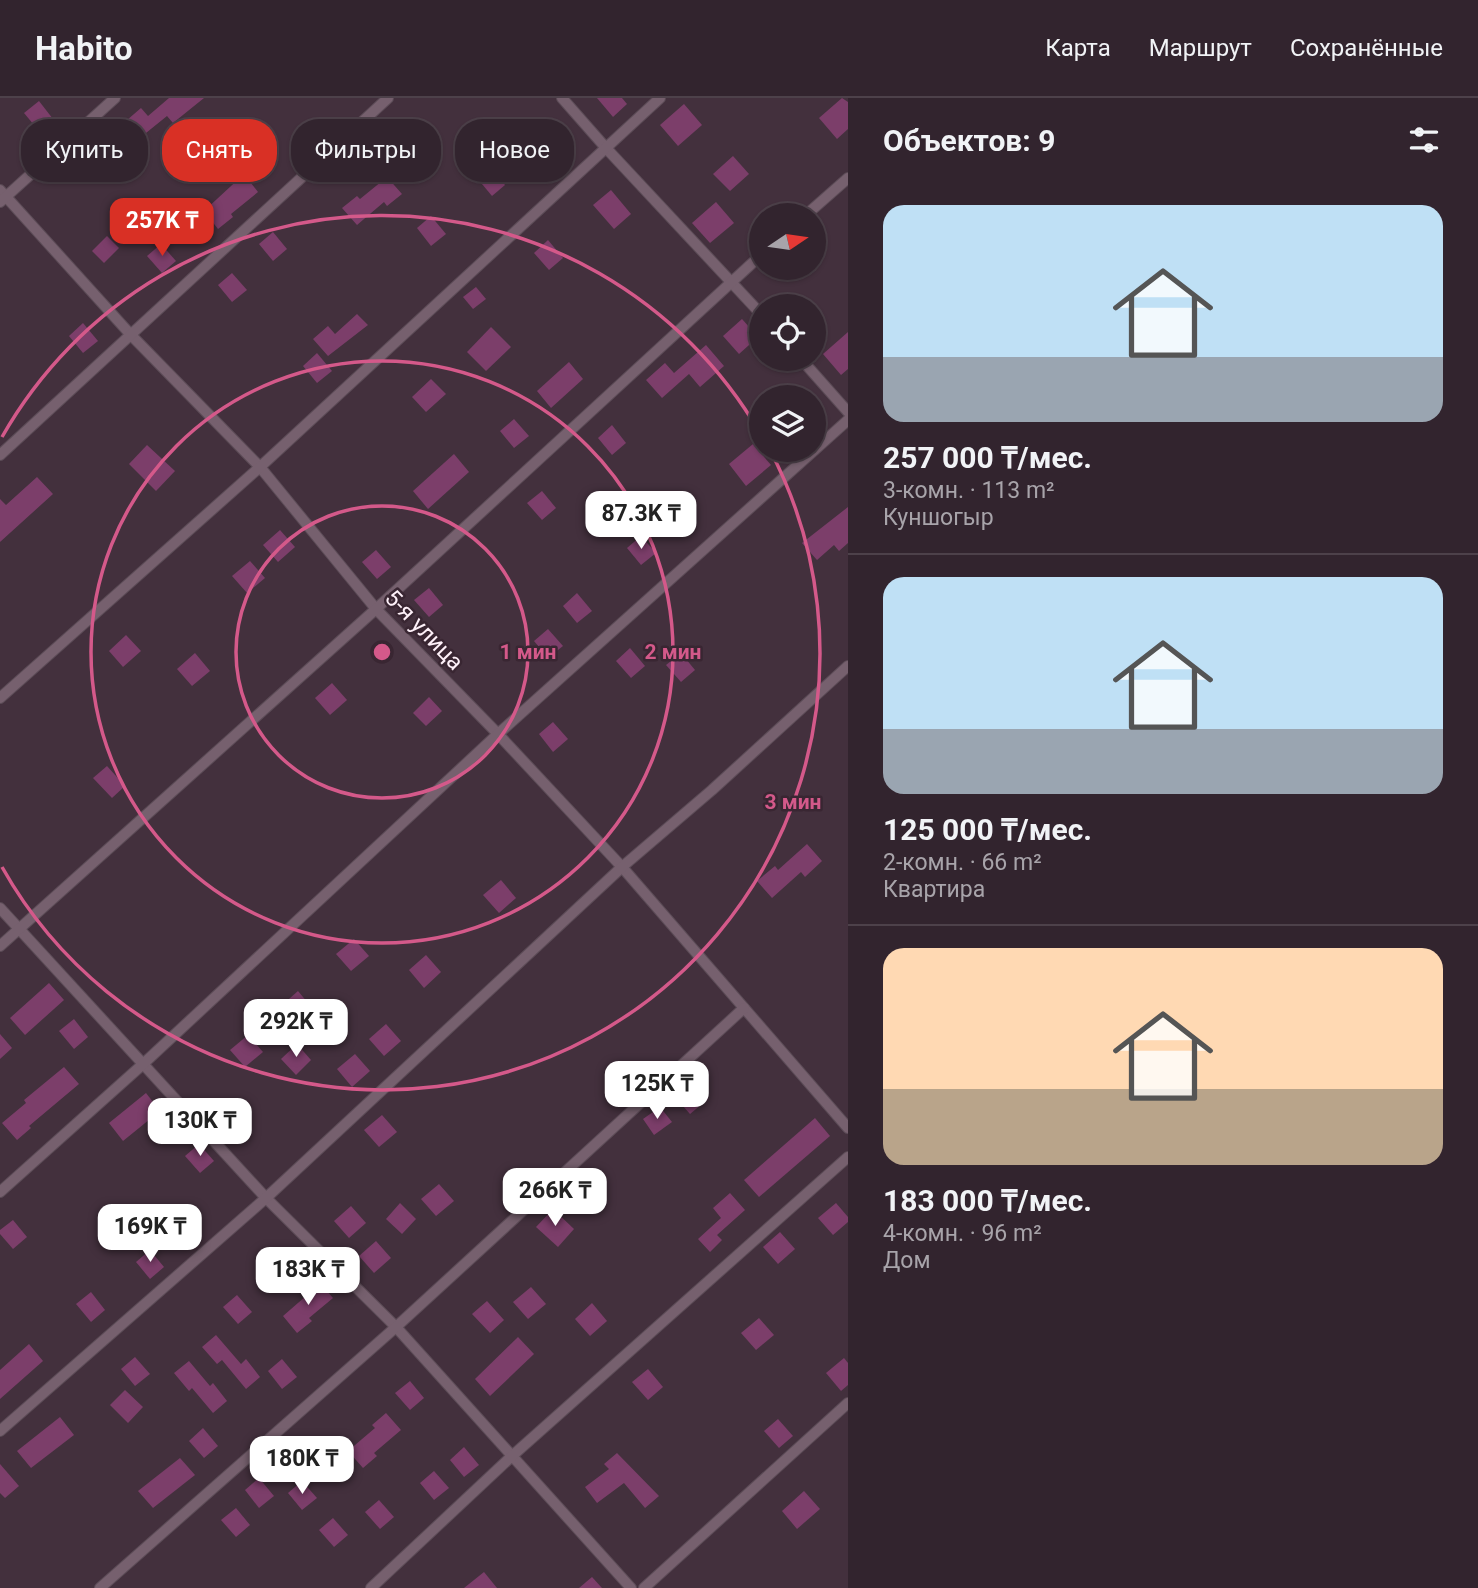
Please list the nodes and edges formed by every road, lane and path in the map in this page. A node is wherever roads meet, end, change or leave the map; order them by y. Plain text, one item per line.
1 (115, 98) edge
2 (388, 98) edge
3 (562, 98) edge
4 (660, 98) edge
5 (606, 148) junction
6 (848, 177) edge
7 (2, 196) edge
8 (819, 203) edge
9 (749, 266) edge
10 (732, 281) junction
11 (749, 300) edge
12 (131, 335) junction
13 (812, 371) edge
14 (848, 412) edge
15 (848, 420) edge
16 (0, 455) edge
17 (260, 467) junction
18 (376, 608) junction
19 (848, 666) edge
20 (0, 698) edge
21 (498, 734) junction
22 (622, 867) junction
23 (0, 908) edge
24 (19, 929) junction
25 (0, 946) edge
26 (744, 1008) junction
27 (142, 1065) junction
28 (848, 1128) edge
29 (848, 1157) edge
30 (0, 1192) edge
31 (265, 1198) junction
32 (396, 1327) junction
33 (848, 1403) edge
34 (0, 1431) edge
35 (512, 1457) junction
36 (100, 1588) edge
37 (371, 1588) edge
38 (631, 1588) edge
39 (644, 1588) edge

1 - 7 street
2 - 12 street
3 - 5 street
4 - 5 street
5 - 10 street
5 - 17 street
6 - 8 street
7 - 12 street, 5-я улица
9 - 10 street
10 - 11 street
10 - 18 street
12 - 16 street
12 - 17 street, 5-я улица
13 - 14 street
15 - 21 street
17 - 18 street, 5-я улица
17 - 20 street
18 - 21 street, 5-я улица
18 - 24 street
19 - 22 street
21 - 22 street, 5-я улица
21 - 27 street
22 - 26 street, 5-я улица
22 - 31 street
23 - 24 street
24 - 25 street
24 - 27 street
26 - 28 street, 5-я улица
26 - 32 street
27 - 30 street
27 - 31 street
29 - 35 street
31 - 32 street
31 - 34 street
32 - 35 street
32 - 36 street
33 - 39 street
35 - 37 street
35 - 38 street

